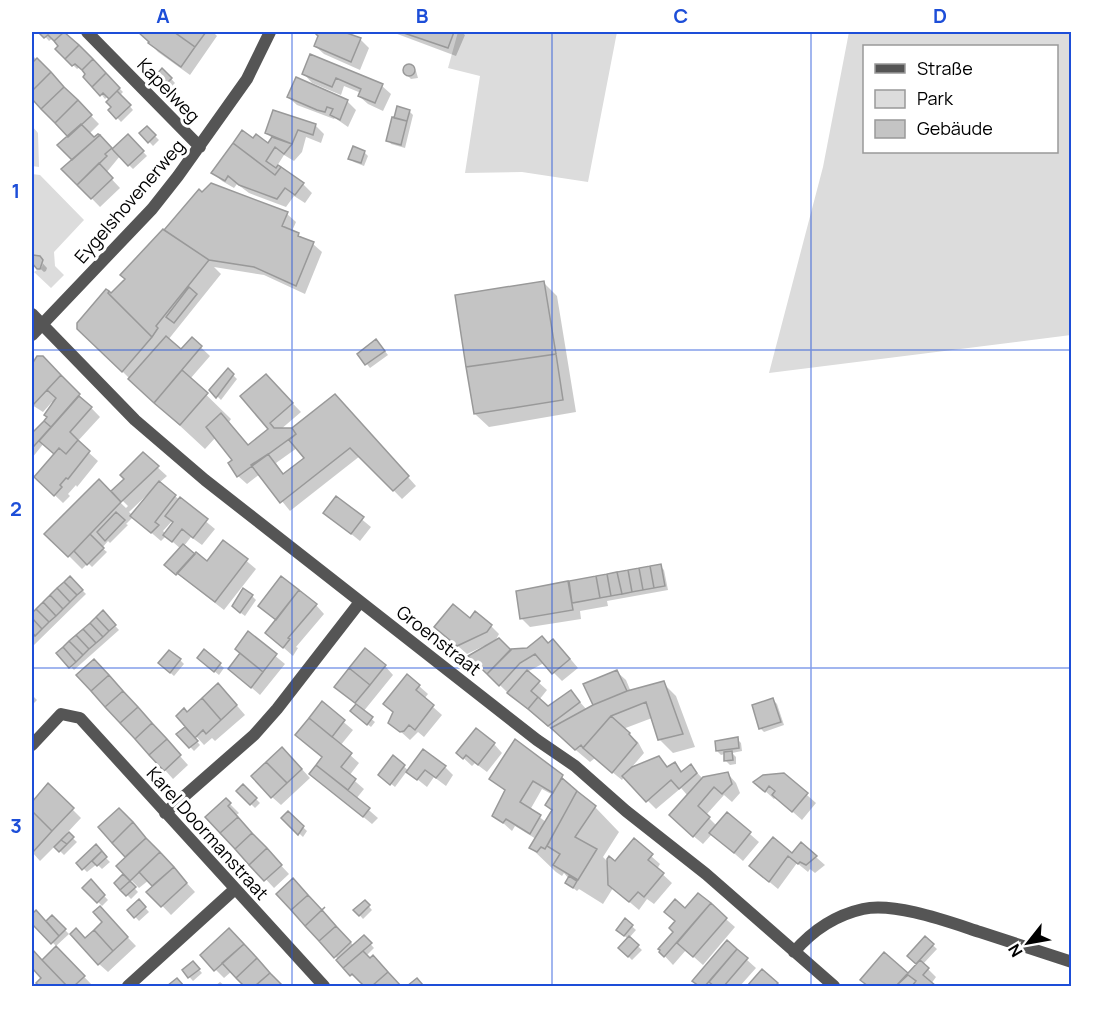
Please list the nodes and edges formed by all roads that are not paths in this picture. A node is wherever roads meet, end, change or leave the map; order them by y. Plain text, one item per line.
1 (87, 32) edge
2 (270, 32) edge
3 (200, 147) junction
4 (32, 314) edge
5 (41, 326) junction
6 (32, 336) edge
7 (360, 602) junction
8 (32, 745) edge
9 (165, 813) junction
10 (235, 889) junction
11 (794, 952) junction
12 (1071, 962) edge
13 (128, 987) edge
14 (324, 987) edge
15 (834, 987) edge

1 - 3 street, Kapelweg
2 - 3 street, Eygelshovenerweg
3 - 5 street, Eygelshovenerweg
4 - 5 street, Groenstraat
5 - 6 street, Eygelshovenerweg
5 - 7 street, Groenstraat
7 - 9 street
7 - 11 street, Groenstraat
8 - 9 street, Karel Doormanstraat
9 - 10 street, Karel Doormanstraat
10 - 13 street
10 - 14 street, Karel Doormanstraat
11 - 12 street
11 - 15 street, Groenstraat

